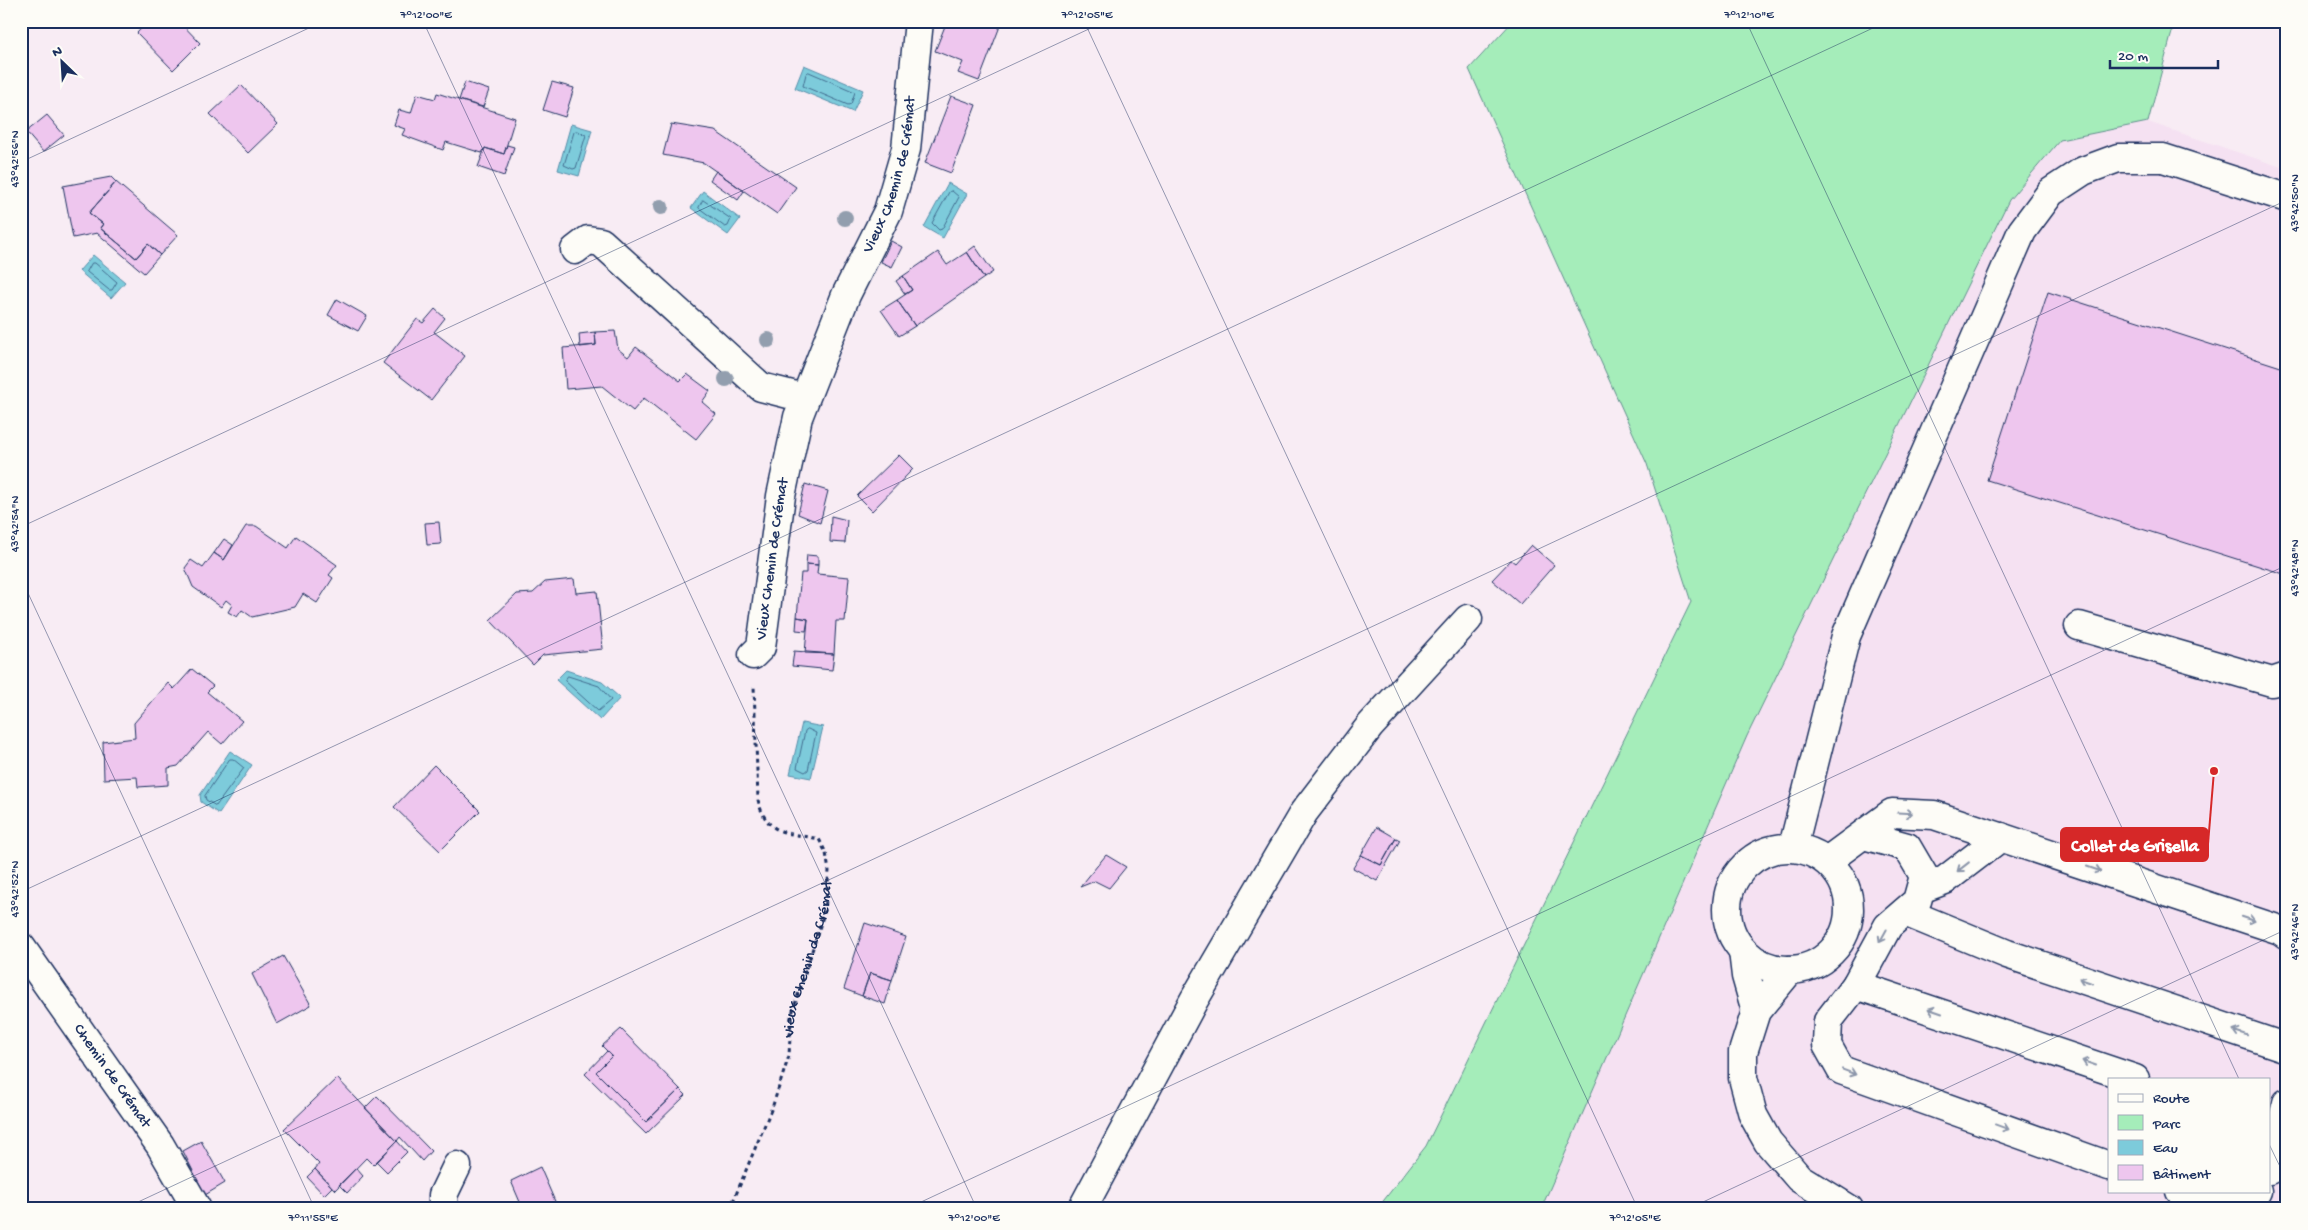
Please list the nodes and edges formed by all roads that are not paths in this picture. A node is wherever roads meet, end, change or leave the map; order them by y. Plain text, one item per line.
1 (919, 21) edge
2 (2287, 198) edge
3 (574, 250) dead end
4 (804, 398) junction
5 (1468, 619) dead end
6 (2079, 626) dead end
7 (753, 655) road end
8 (2287, 677) edge
9 (1864, 835) junction
10 (2001, 837) junction
11 (1793, 847) junction
12 (1827, 861) junction
13 (1921, 889) junction
14 (1905, 912) junction
15 (2287, 936) edge
16 (21, 947) edge
17 (1743, 951) junction
18 (1790, 970) junction
19 (1856, 985) junction
20 (1756, 1012) junction
21 (2287, 1048) edge
22 (2132, 1078) edge
23 (2279, 1118) edge
24 (2270, 1165) edge
25 (457, 1166) dead end
26 (2108, 1166) edge
27 (2183, 1192) edge
28 (2257, 1192) edge
29 (197, 1209) edge
30 (443, 1209) edge
31 (1082, 1209) edge
32 (1849, 1209) edge

1 - 4 street, Vieux Chemin de Crémat
2 - 11 street
3 - 4 street
4 - 7 street, Vieux Chemin de Crémat
5 - 31 street
6 - 8 street
9 -> 10 street
9 - 12 street
9 - 13 street
10 -> 13 street
10 -> 15 street
11 - 12 street
11 - 17 street
12 - 18 street
13 - 14 street
14 -> 19 street
21 -> 14 street
16 - 29 street, Chemin de Crémat
17 - 18 street
17 - 20 street
18 - 20 street
22 -> 19 street
19 -> 26 street
20 - 32 street
23 - 24 street
25 - 30 street
27 - 28 street

